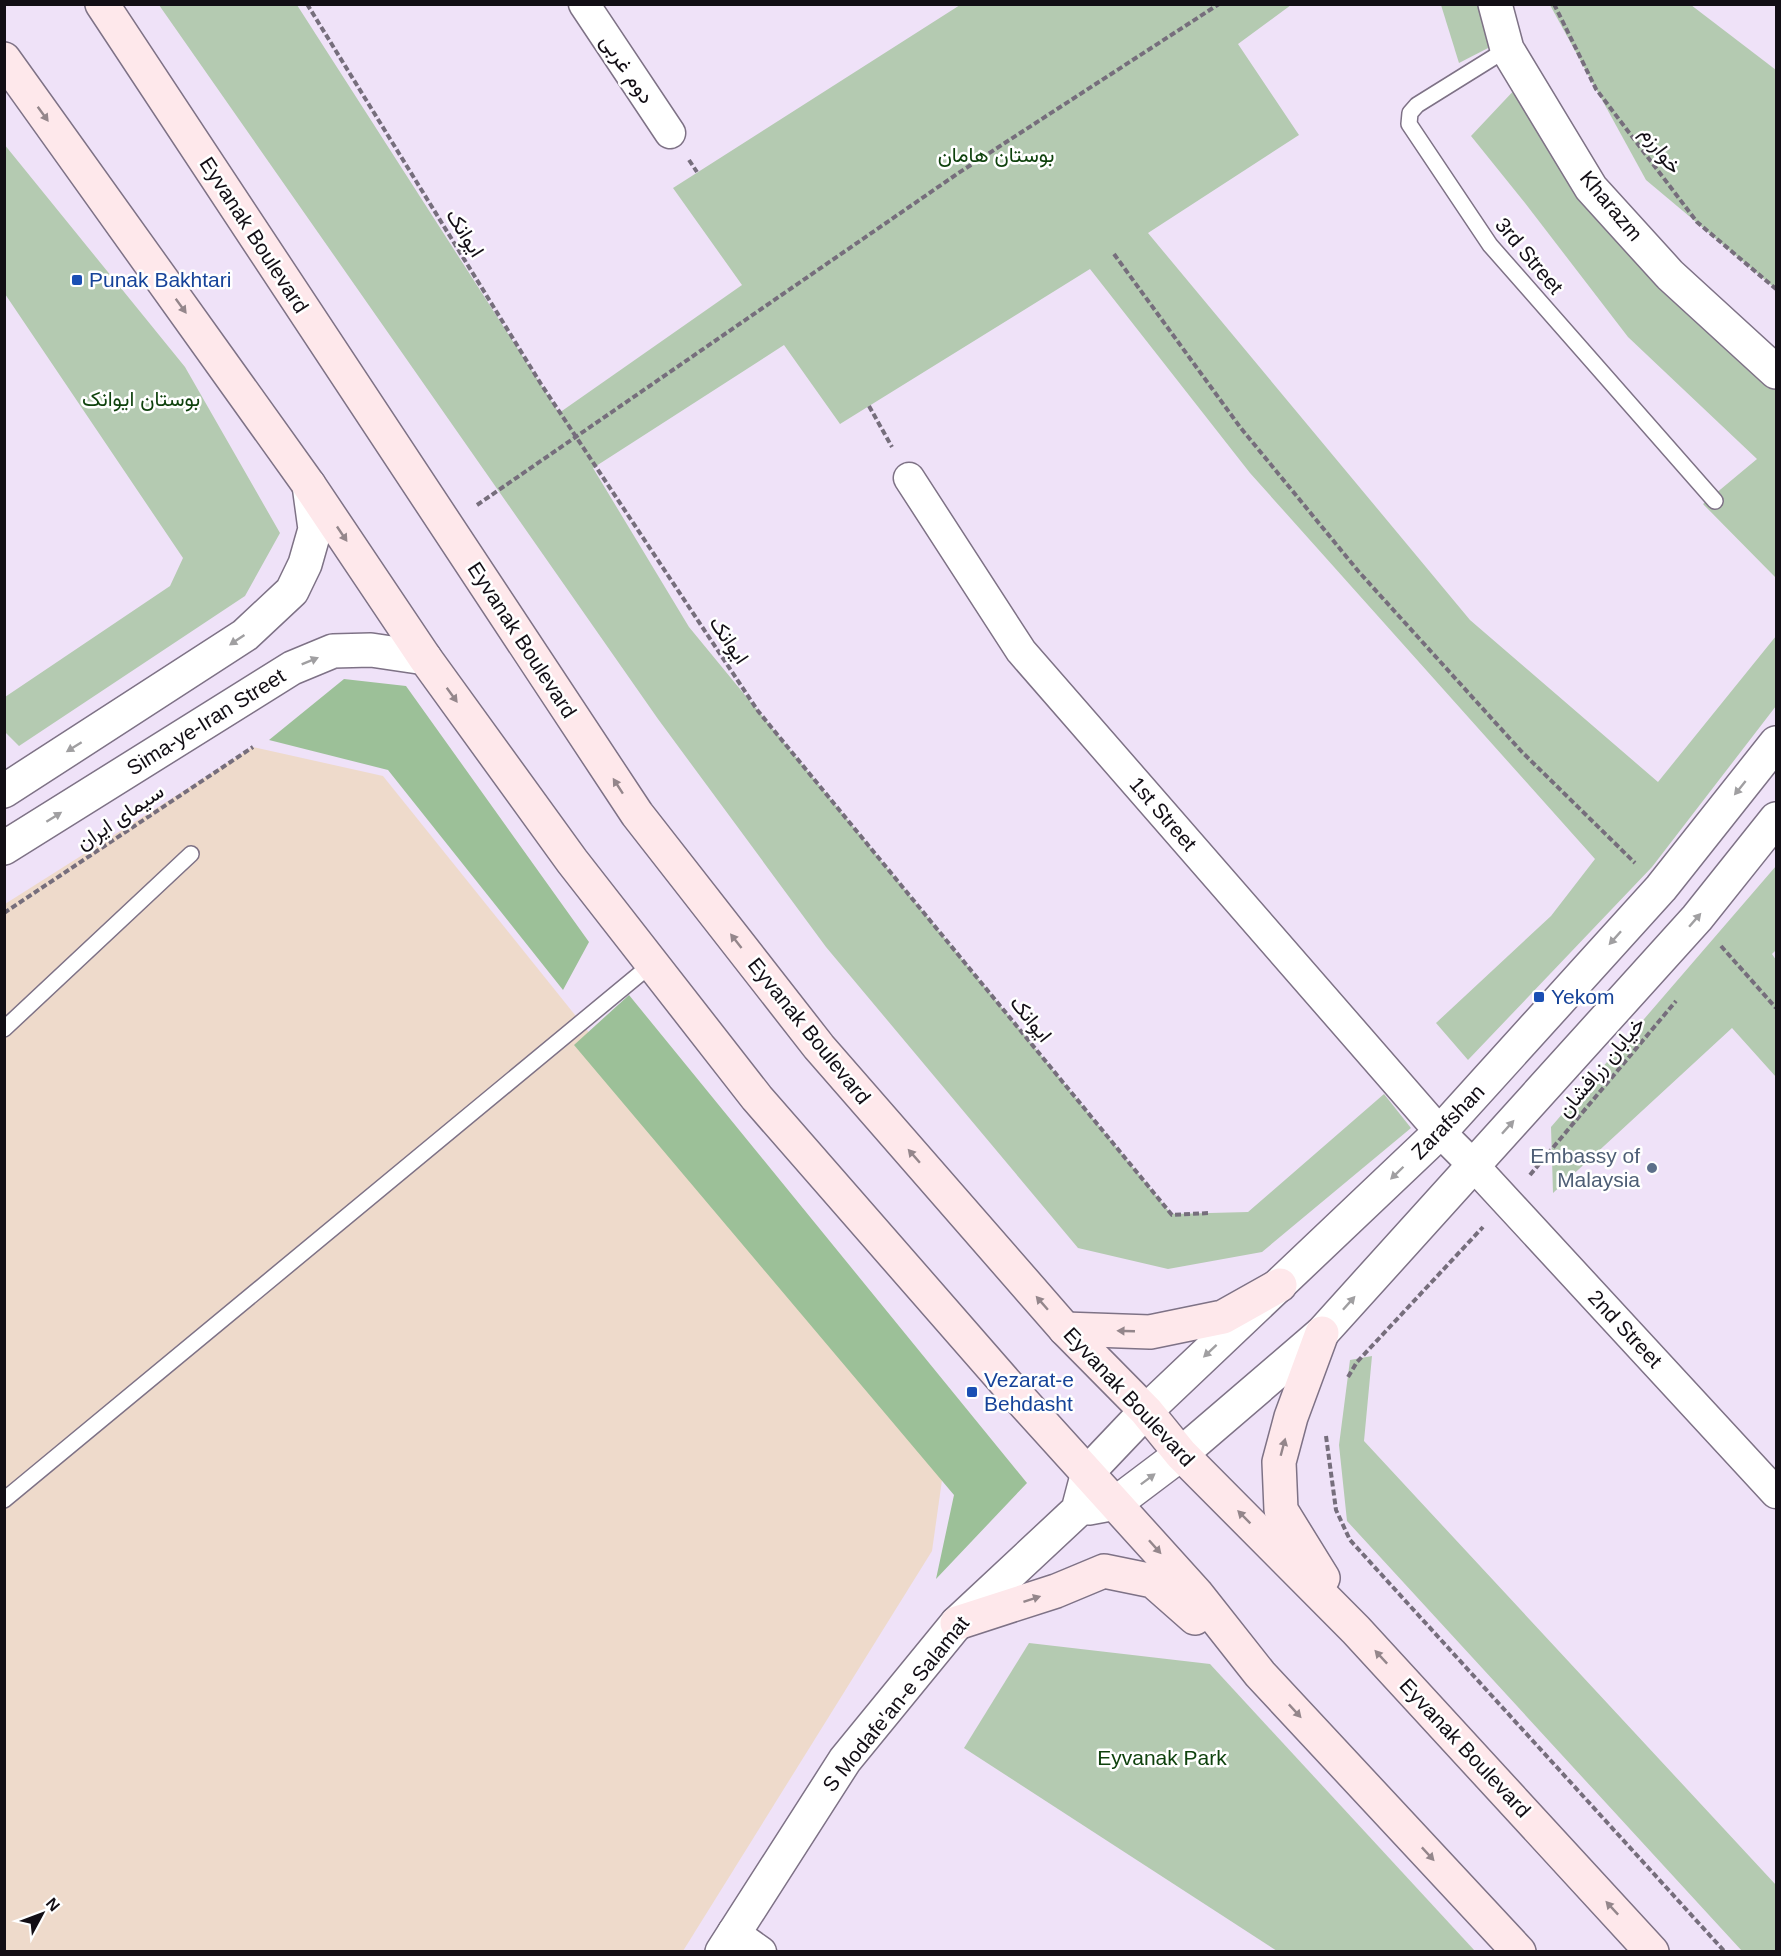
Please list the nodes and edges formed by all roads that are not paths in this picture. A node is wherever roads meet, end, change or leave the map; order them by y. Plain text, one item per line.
1 (102, 4) edge
2 (584, 4) edge
3 (1495, 4) edge
4 (1507, 49) junction
5 (6, 62) edge
6 (670, 133) dead end
7 (1776, 372) edge
8 (909, 478) road end
9 (309, 485) junction
10 (1715, 501) dead end
11 (425, 658) junction
12 (1776, 742) edge
13 (4, 791) edge
14 (1776, 819) edge
15 (4, 848) edge
16 (191, 854) dead end
17 (653, 963) junction
18 (4, 1029) edge
19 (1440, 1132) junction
20 (1474, 1166) junction
21 (1280, 1286) junction
22 (1065, 1329) junction
23 (1322, 1333) junction
24 (1146, 1411) junction
25 (1181, 1454) junction
26 (1088, 1472) junction
27 (1776, 1493) edge
28 (4, 1500) edge
29 (1116, 1503) junction
30 (1078, 1509) junction
31 (957, 1623) junction
32 (1356, 1630) junction
33 (1260, 1674) junction
34 (728, 1942) edge
35 (761, 1952) edge
36 (1519, 1952) edge
37 (1652, 1952) edge

22 -> 1 main road, Eyvanak Boulevard
2 - 6 street, دوم غربی
3 - 4 street, Kharazm
4 - 7 street, Kharazm
4 - 10 lane, 3rd Street
5 -> 9 main road
8 - 19 street, 1st Street
9 -> 11 main road
9 -> 13 street
15 -> 11 street, Sima-ye-Iran Street
11 -> 17 main road
12 -> 19 street, Zarafshan
20 -> 14 street
16 - 18 lane
17 - 26 main road
17 - 28 lane
19 - 20 street, 1st Street
19 -> 21 street, Zarafshan
23 -> 20 street
20 - 27 street, 2nd Street
21 -> 22 main road
21 -> 24 street, Zarafshan
22 - 24 main road, Eyvanak Boulevard
23 - 25 street
32 -> 23 main road
24 - 25 main road, Eyvanak Boulevard
24 - 26 street, Zarafshan
29 -> 25 street
32 -> 25 main road, Eyvanak Boulevard
26 - 29 main road
26 - 30 street
29 - 30 street
29 -> 33 main road
30 - 31 street, S Modafe'an-e Salamat
31 -> 33 main road
31 - 34 street, S Modafe'an-e Salamat
37 -> 32 main road, Eyvanak Boulevard
33 -> 36 main road
34 - 35 street

